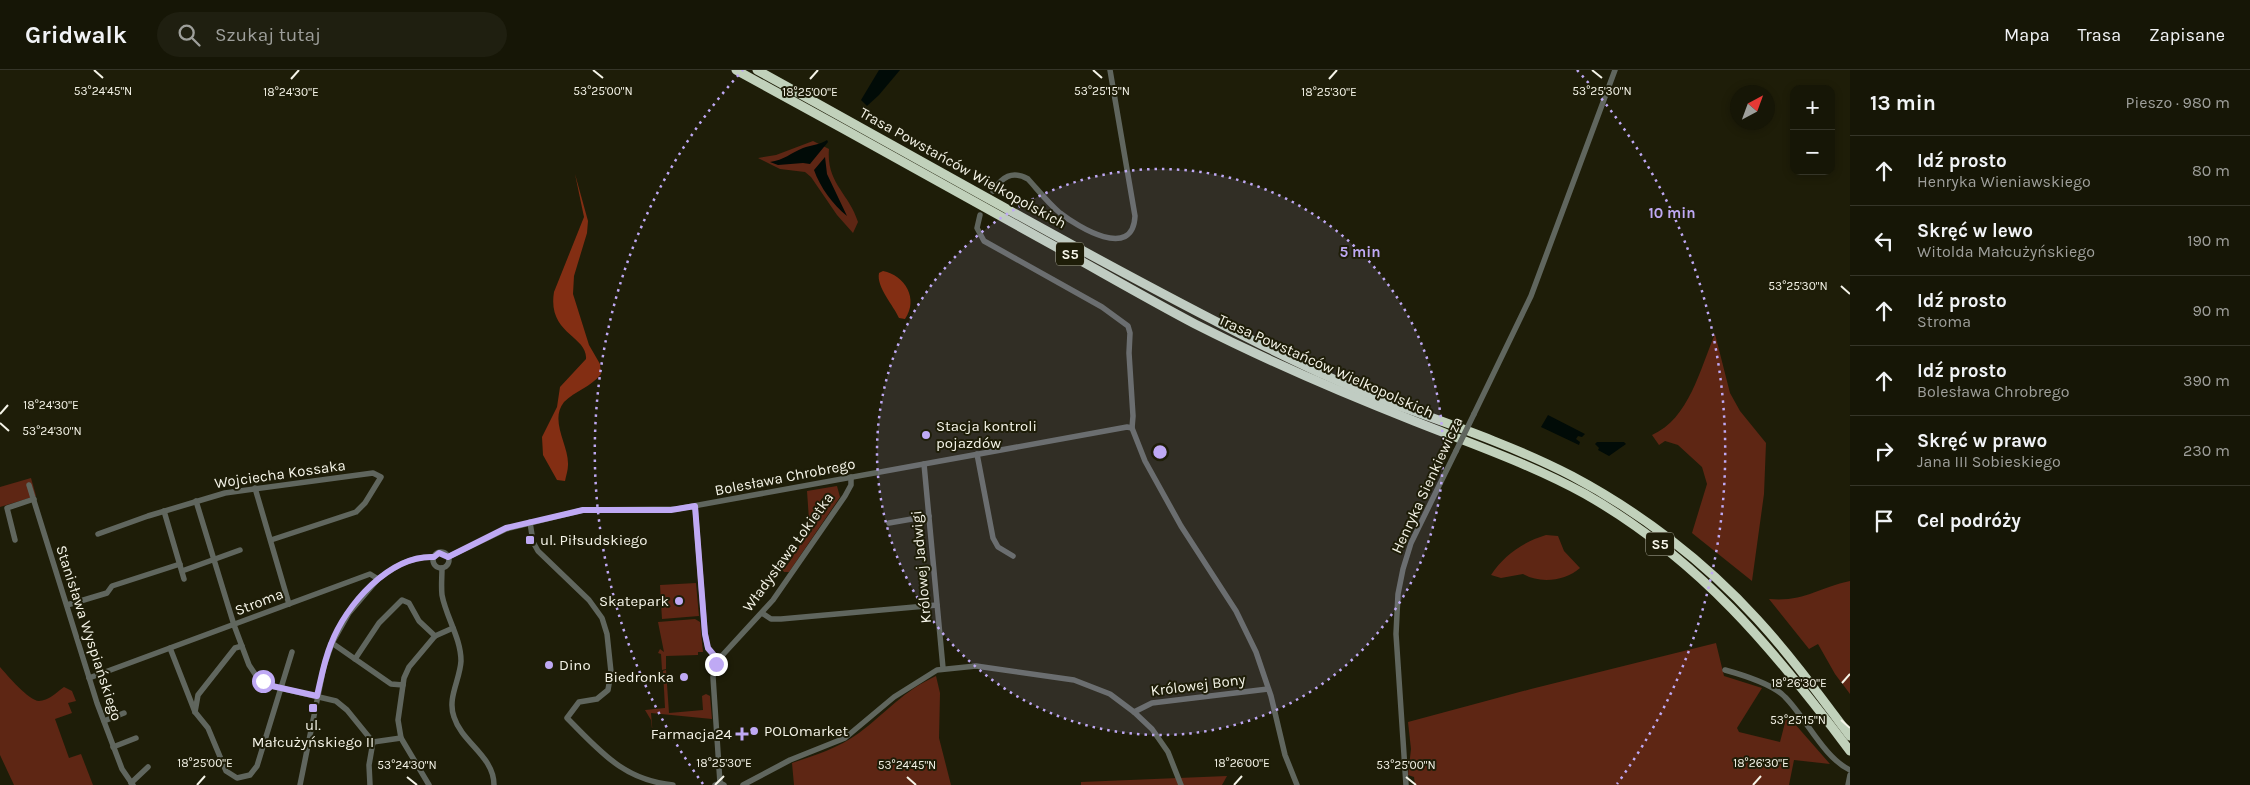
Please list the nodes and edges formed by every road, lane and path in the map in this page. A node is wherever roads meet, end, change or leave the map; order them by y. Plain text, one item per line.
1 (736, 70) edge
2 (757, 70) edge
3 (1110, 70) edge
4 (1615, 70) edge
5 (993, 191) dead end
6 (980, 215) dead end
7 (1132, 428) junction
8 (977, 454) junction
9 (924, 464) junction
10 (851, 477) junction
11 (29, 485) dead end
12 (255, 488) junction
13 (34, 499) junction
14 (196, 501) junction
15 (695, 506) junction
16 (164, 511) junction
17 (929, 516) junction
18 (530, 522) junction
19 (889, 523) dead end
20 (98, 534) dead end
21 (15, 540) dead end
22 (271, 540) junction
23 (240, 550) dead end
24 (1013, 556) dead end
25 (434, 557) junction
26 (448, 557) junction
27 (214, 560) junction
28 (181, 567) junction
29 (442, 568) junction
30 (184, 579) dead end
31 (378, 579) junction
32 (289, 604) junction
33 (67, 605) junction
34 (937, 605) junction
35 (762, 613) junction
36 (234, 625) junction
37 (453, 628) junction
38 (435, 636) junction
39 (332, 643) junction
40 (242, 646) junction
41 (170, 648) junction
42 (292, 652) dead end
43 (355, 659) junction
44 (718, 660) junction
45 (943, 668) junction
46 (1725, 670) dead end
47 (89, 678) junction
48 (403, 685) junction
49 (281, 688) junction
50 (1268, 689) junction
51 (317, 696) junction
52 (195, 712) junction
53 (1134, 712) junction
54 (124, 713) dead end
55 (104, 721) junction
56 (1850, 736) edge
57 (136, 738) dead end
58 (401, 738) junction
59 (373, 742) junction
60 (113, 747) junction
61 (1848, 749) edge
62 (148, 767) dead end
63 (1850, 770) edge
64 (1850, 775) edge
65 (132, 784) edge
66 (720, 784) edge
67 (300, 785) edge
68 (370, 785) edge
69 (429, 785) edge
70 (494, 785) edge
71 (672, 785) edge
72 (743, 785) edge
73 (1181, 785) edge
74 (1297, 785) edge
75 (1406, 785) edge
76 (1848, 785) edge

1 - 61 highway, Trasa Powstańców Wielkopolskich / S5
2 - 56 highway, Trasa Powstańców Wielkopolskich / S5
3 - 5 street
4 - 75 street, Henryka Sienkiewicza, bridge
6 - 7 street
7 - 8 street, Bolesława Chrobrego
7 - 50 street
8 - 9 street, Bolesława Chrobrego
8 - 24 street
9 - 10 street, Bolesława Chrobrego
9 - 17 street, Królowej Jadwigi
10 - 15 street, Bolesława Chrobrego
10 - 35 street, Władysława Łokietka
11 - 13 street, Stanisława Wyspiańskiego
12 - 14 street, Wojciecha Kossaka
12 - 22 street
12 - 22 street, Wojciecha Kossaka
13 - 21 street
13 - 33 street, Stanisława Wyspiańskiego
14 - 16 street, Wojciecha Kossaka
14 - 27 street
15 - 18 street, Bolesława Chrobrego
15 - 44 street
16 - 20 street, Wojciecha Kossaka
16 - 28 street
17 - 19 street
17 - 34 street, Królowej Jadwigi
18 - 26 street, Bolesława Chrobrego
18 - 71 street
22 - 32 street
23 - 27 street
25 - 26 street
25 - 29 street
25 - 31 street
26 - 29 street
27 - 28 street
27 - 36 street
28 - 30 street
28 - 33 street
29 - 37 street
31 - 32 street, Stroma
31 - 39 street
32 - 36 street, Stroma
33 - 47 street, Stanisława Wyspiańskiego
34 - 35 street
34 - 45 street, Królowej Jadwigi
35 - 44 street, Władysława Łokietka
36 - 40 street
36 - 41 street, Stroma
37 - 38 street
37 - 70 street
38 - 43 street
38 - 48 street
39 - 43 street
39 - 51 street
40 - 49 street
40 - 52 street
41 - 47 street, Stroma
41 - 52 street
42 - 49 street
43 - 48 street
44 - 66 street
45 - 53 street
45 - 72 street
46 - 63 street
47 - 55 street, Stanisława Wyspiańskiego
48 - 58 street
49 - 51 street
49 - 52 street
50 - 53 street, Królowej Bony
50 - 74 street
51 - 59 street
51 - 67 street
53 - 73 street
54 - 55 street
55 - 60 street, Stanisława Wyspiańskiego
57 - 60 street
58 - 59 street
58 - 69 street
59 - 68 street
60 - 65 street, Stanisława Wyspiańskiego
62 - 65 street
64 - 76 street

